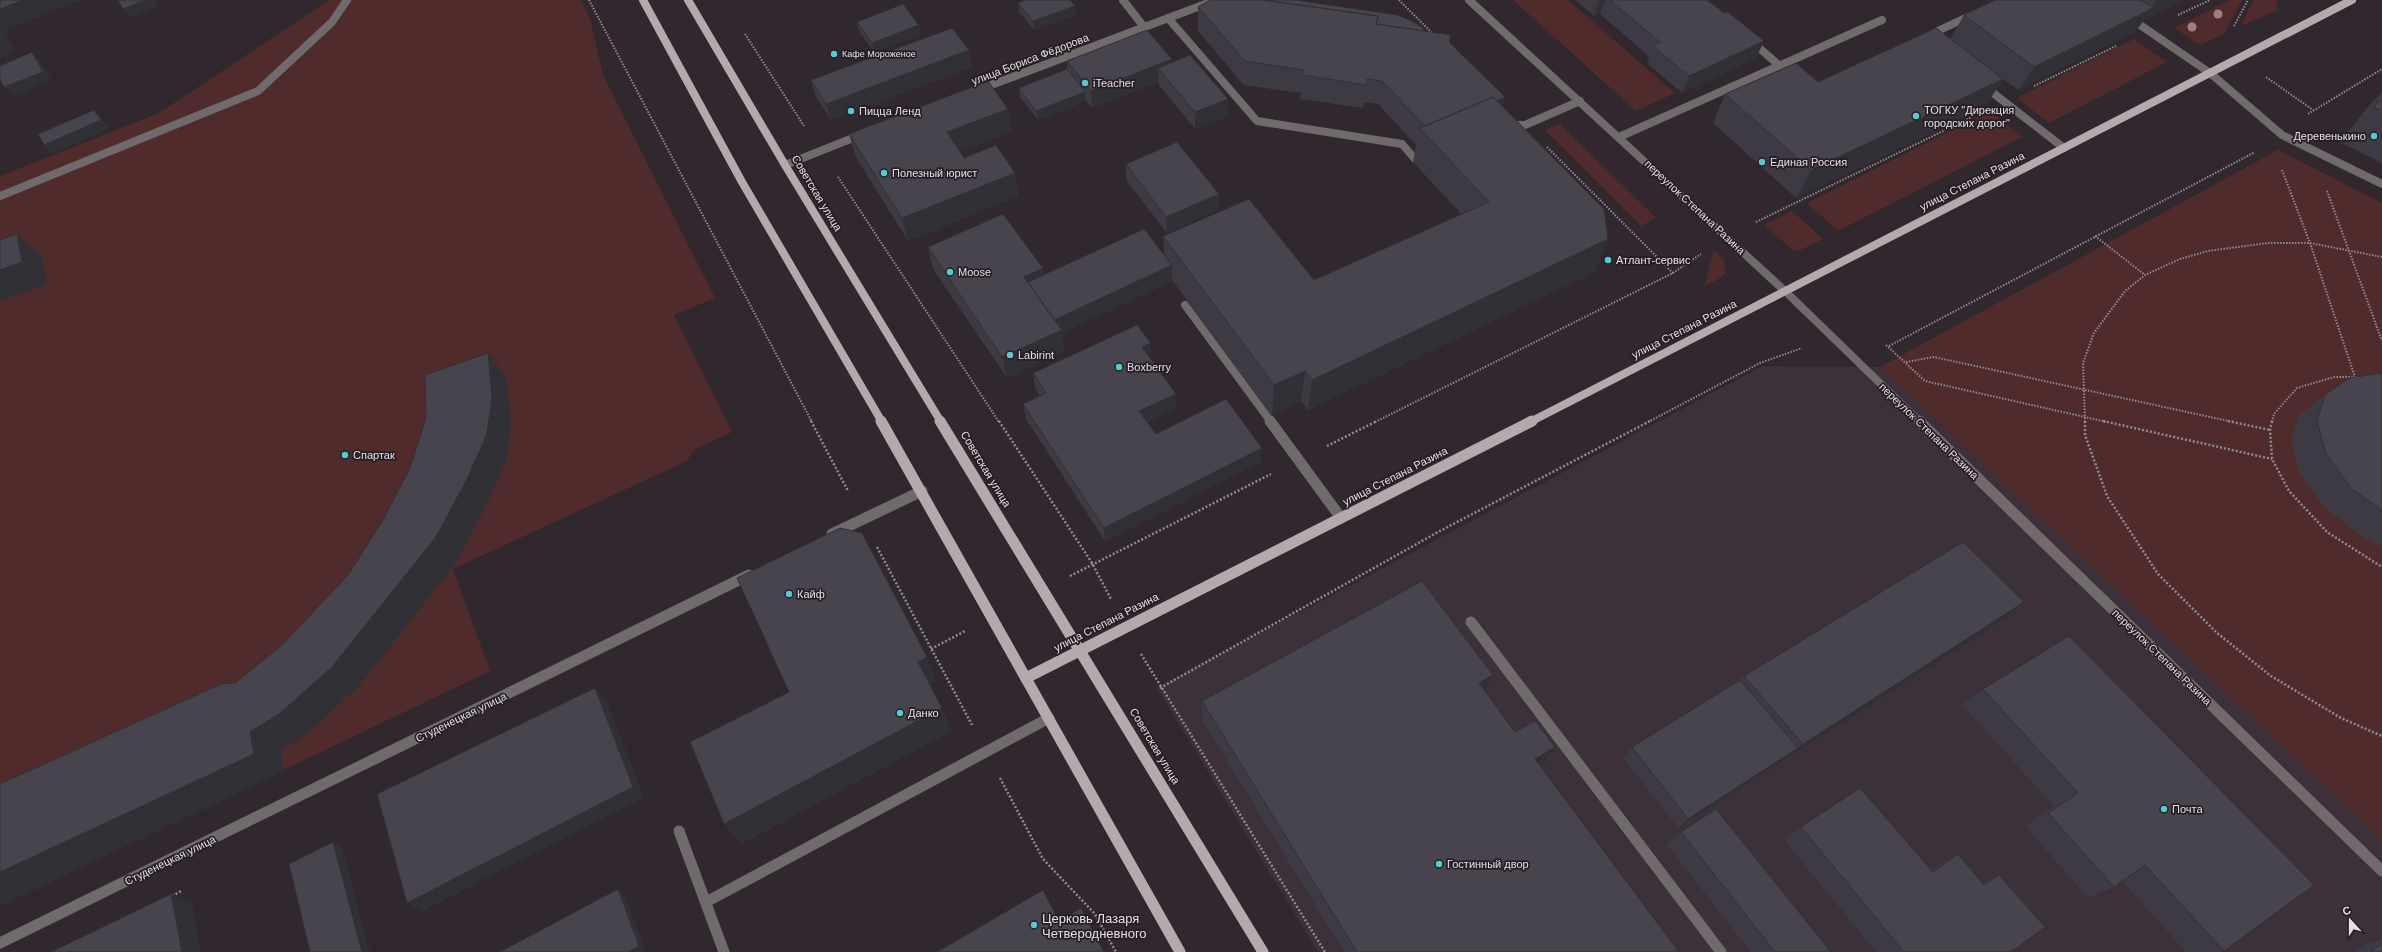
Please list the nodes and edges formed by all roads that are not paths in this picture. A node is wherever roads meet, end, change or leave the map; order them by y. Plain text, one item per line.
1 (347, 0) edge
2 (688, 0) edge
3 (1123, 0) edge
4 (1216, 0) edge
5 (1469, 0) edge
6 (2352, 0) edge
7 (643, 1) edge
8 (1981, 10) edge
9 (2123, 13) edge
10 (1168, 18) junction
11 (1882, 20) dead end
12 (1144, 27) junction
13 (1743, 35) edge
14 (1930, 42) edge
15 (1780, 66) junction
16 (2210, 73) junction
17 (1979, 82) edge
18 (967, 94) edge
19 (1580, 101) junction
20 (1503, 124) edge
21 (872, 131) edge
22 (1619, 137) junction
23 (2064, 148) junction
24 (1435, 150) edge
25 (785, 165) junction
26 (2382, 184) edge
27 (0, 196) edge
28 (1786, 292) junction
29 (1185, 305) edge
30 (922, 490) junction
31 (1341, 518) junction
32 (820, 540) edge
33 (763, 568) edge
34 (1471, 622) dead end
35 (1081, 649) junction
36 (1026, 678) junction
37 (1049, 718) junction
38 (679, 831) dead end
39 (2382, 871) edge
40 (706, 902) junction
41 (0, 943) edge
42 (724, 952) edge
43 (1180, 952) edge
44 (1263, 952) edge
45 (1721, 952) edge

1 - 27 street
2 - 25 main road, Советская улица
3 - 12 street
4 - 10 street, улица Бориса Фёдорова
5 - 19 street, переулок Степана Разина
6 - 16 main road, улица Степана Разина
7 - 30 main road
8 - 14 street
9 - 16 street
10 - 12 street, улица Бориса Фёдорова
10 - 24 street
11 - 15 street
12 - 18 street, улица Бориса Фёдорова
13 - 15 street
15 - 22 street
16 - 23 main road, улица Степана Разина
16 - 26 street
17 - 23 street
19 - 20 street
19 - 22 street, переулок Степана Разина
21 - 25 street
22 - 28 street, переулок Степана Разина
23 - 28 main road, улица Степана Разина
25 - 35 main road, Советская улица
28 - 31 main road, улица Степана Разина
28 - 39 street, переулок Степана Разина
29 - 31 street
30 - 32 street
30 - 36 main road
31 - 35 main road, улица Степана Разина
33 - 41 street, Студенецкая улица
34 - 45 street
35 - 36 main road, улица Степана Разина
35 - 44 main road, Советская улица
36 - 37 main road
37 - 40 street
37 - 43 main road
38 - 40 street
40 - 42 street

